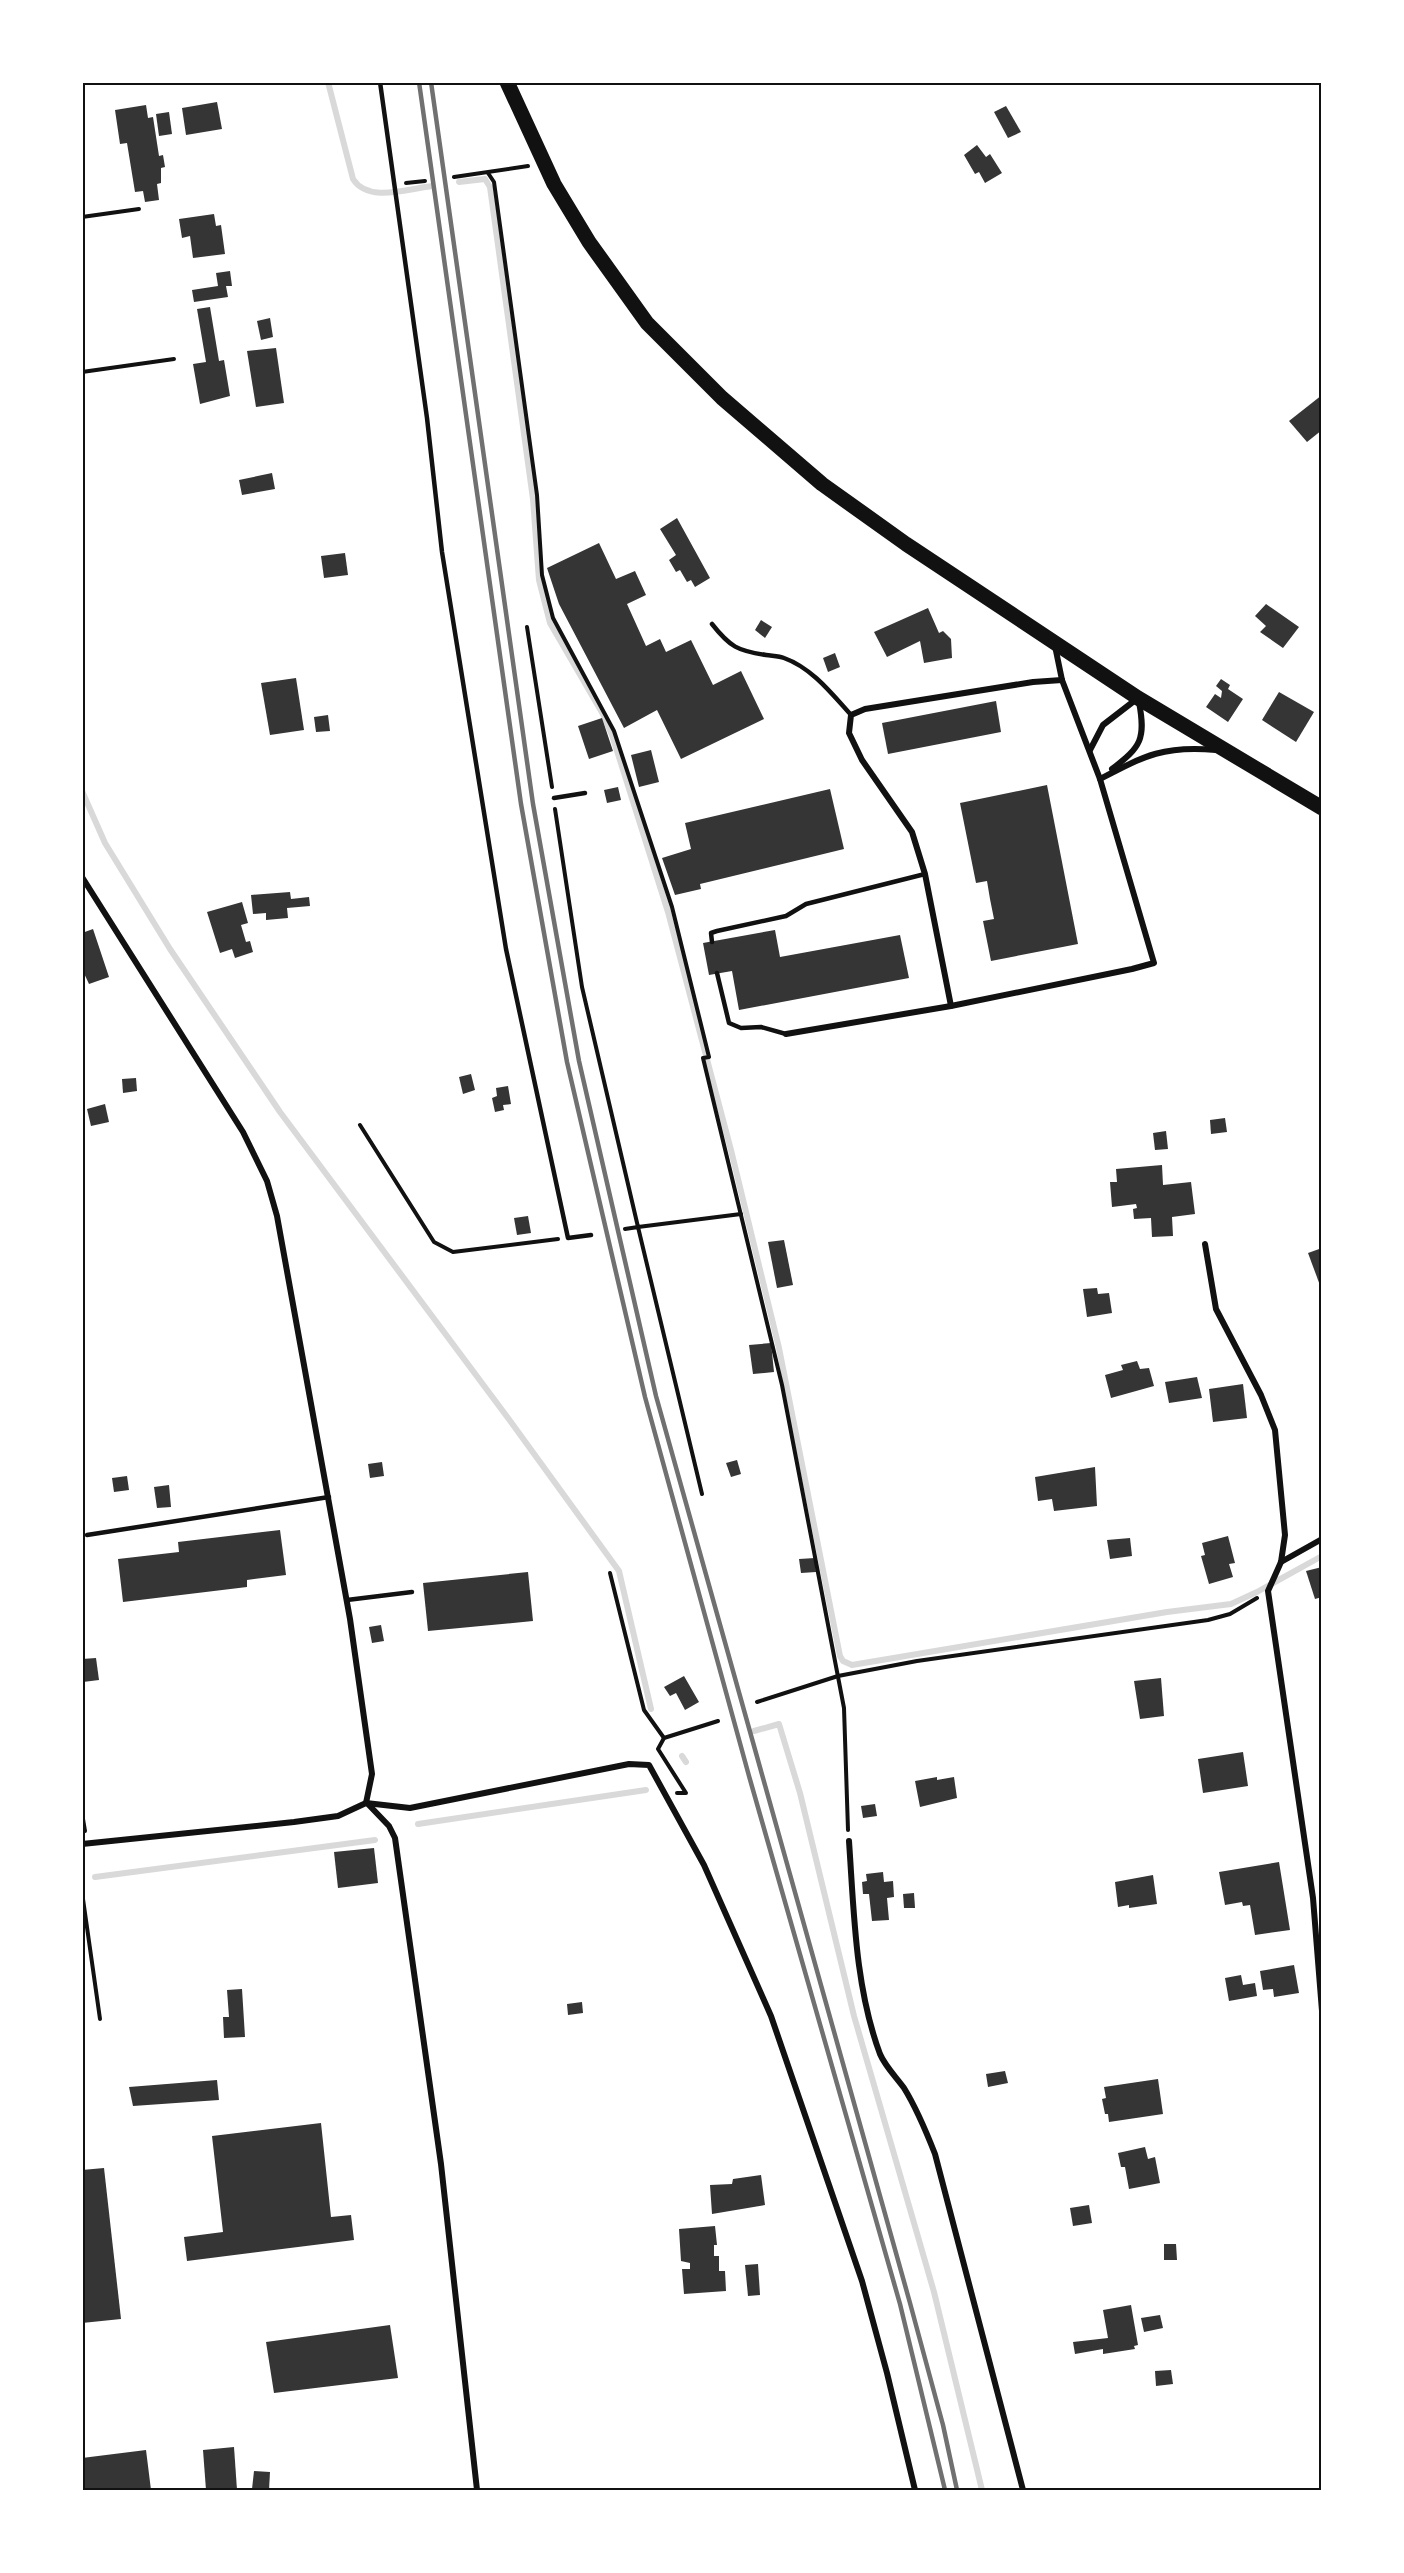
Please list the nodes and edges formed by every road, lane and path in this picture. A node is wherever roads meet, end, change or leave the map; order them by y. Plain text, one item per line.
1 (380, 82) edge
2 (507, 82) edge
3 (544, 164) junction
4 (488, 173) junction
5 (454, 177) dead end
6 (139, 209) dead end
7 (82, 217) edge
8 (174, 359) dead end
9 (82, 372) edge
10 (712, 624) dead end
11 (527, 627) dead end
12 (1055, 644) junction
13 (1062, 680) junction
14 (1138, 698) junction
15 (851, 715) junction
16 (1090, 750) junction
17 (1227, 751) junction
18 (1100, 779) junction
19 (585, 793) dead end
20 (554, 798) junction
21 (1322, 808) edge
22 (925, 874) junction
23 (82, 877) edge
24 (712, 942) dead end
25 (717, 973) dead end
26 (951, 1006) junction
27 (786, 1034) joint
28 (360, 1125) dead end
29 (741, 1214) junction
30 (638, 1227) junction
31 (625, 1229) dead end
32 (591, 1235) dead end
33 (568, 1238) junction
34 (1204, 1244) dead end
35 (702, 1494) dead end
36 (329, 1497) junction
37 (87, 1535) dead end
38 (1322, 1539) edge
39 (1281, 1562) junction
40 (610, 1573) dead end
41 (412, 1592) dead end
42 (1268, 1592) junction
43 (347, 1600) junction
44 (838, 1676) junction
45 (757, 1702) dead end
46 (718, 1721) dead end
47 (664, 1738) junction
48 (666, 1793) junction
49 (366, 1803) junction
50 (82, 1812) edge
51 (849, 1841) joint
52 (84, 1844) edge
53 (82, 1892) edge
54 (1313, 1898) junction
55 (1322, 1898) edge
56 (1322, 2011) edge
57 (100, 2019) dead end
58 (477, 2490) edge
59 (915, 2490) edge
60 (1023, 2490) edge

1 - 33 lane
2 - 3 main road
3 - 4 path
3 - 12 main road
4 - 5 path
4 - 29 path
6 - 7 path
8 - 9 path
10 - 15 lane
11 - 20 path
12 - 13 street
12 - 14 main road
13 - 15 street
13 - 16 street
14 - 16 street
14 - 17 main road
14 - 18 street
15 - 22 street
16 - 18 street
17 - 18 street
17 - 21 main road
18 - 26 street
19 - 20 lane
20 - 30 path
22 - 24 lane
22 - 26 street
23 - 36 street
25 - 27 lane
26 - 27 street
28 - 33 path
29 - 30 path
29 - 44 path
30 - 31 path
30 - 35 path
32 - 33 lane
34 - 39 street
36 - 37 lane
36 - 43 street
38 - 39 street
39 - 42 street
40 - 47 path
41 - 43 lane
42 - 44 path
42 - 54 street
43 - 49 street
44 - 45 path
44 - 51 path
46 - 47 path
47 - 48 path
48 - 49 street
48 - 59 street
49 - 52 street
49 - 58 street
50 - 52 path
51 - 60 street
53 - 57 path
54 - 55 street
54 - 56 street

